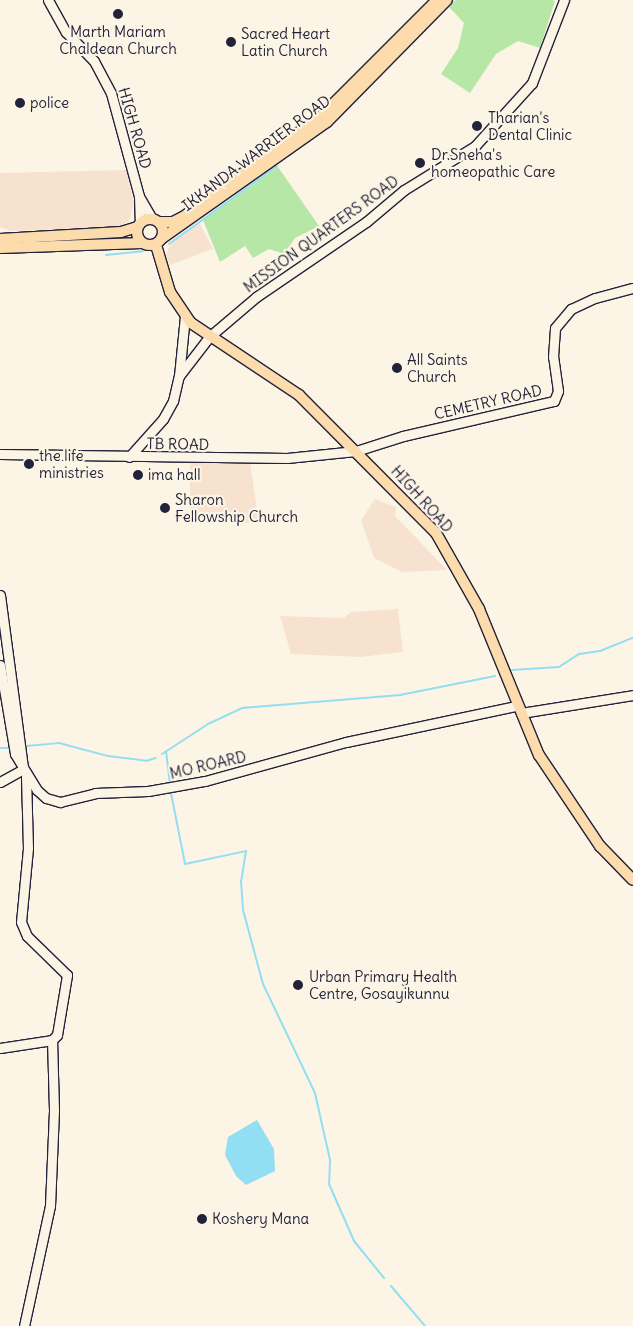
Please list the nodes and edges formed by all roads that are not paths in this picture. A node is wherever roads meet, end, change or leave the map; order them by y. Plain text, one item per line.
1 (48, 0) edge
2 (437, 0) edge
3 (447, 0) edge
4 (564, 0) edge
5 (139, 196) junction
6 (156, 221) junction
7 (139, 225) junction
8 (0, 239) edge
9 (158, 242) junction
10 (142, 243) junction
11 (0, 248) edge
12 (633, 288) edge
13 (185, 316) junction
14 (209, 337) junction
15 (179, 376) junction
16 (356, 451) junction
17 (0, 454) edge
18 (129, 457) junction
19 (0, 595) edge
20 (0, 665) edge
21 (633, 695) edge
22 (519, 709) junction
23 (24, 773) junction
24 (0, 782) edge
25 (633, 880) edge
26 (52, 1040) junction
27 (0, 1048) edge
28 (24, 1326) edge

1 - 5 street, HIGH ROAD
2 - 6 main road, IKKANDA WARRIER ROAD
3 - 9 main road, IKKANDA WARRIER ROAD
4 - 14 street, MISSION QUARTERS ROAD
5 - 6 street
5 - 7 street, HIGH ROAD
6 - 7 main road
6 - 9 main road
7 - 8 main road
7 - 10 main road
9 - 10 main road
9 - 13 main road, HIGH ROAD
10 - 11 main road
12 - 16 street, CEMETRY ROAD
13 - 14 main road, HIGH ROAD
13 - 15 street
14 - 15 street, MISSION QUARTERS ROAD
14 - 16 main road, HIGH ROAD
15 - 18 street
16 - 18 street, TB ROAD
16 - 22 main road, HIGH ROAD
17 - 18 street, TB ROAD
19 - 23 street
20 - 23 street, MO ROARD
21 - 22 street, MO ROARD
22 - 23 street, MO ROARD
22 - 25 main road, HIGH ROAD
23 - 24 street
23 - 26 street
26 - 27 street
26 - 28 street

